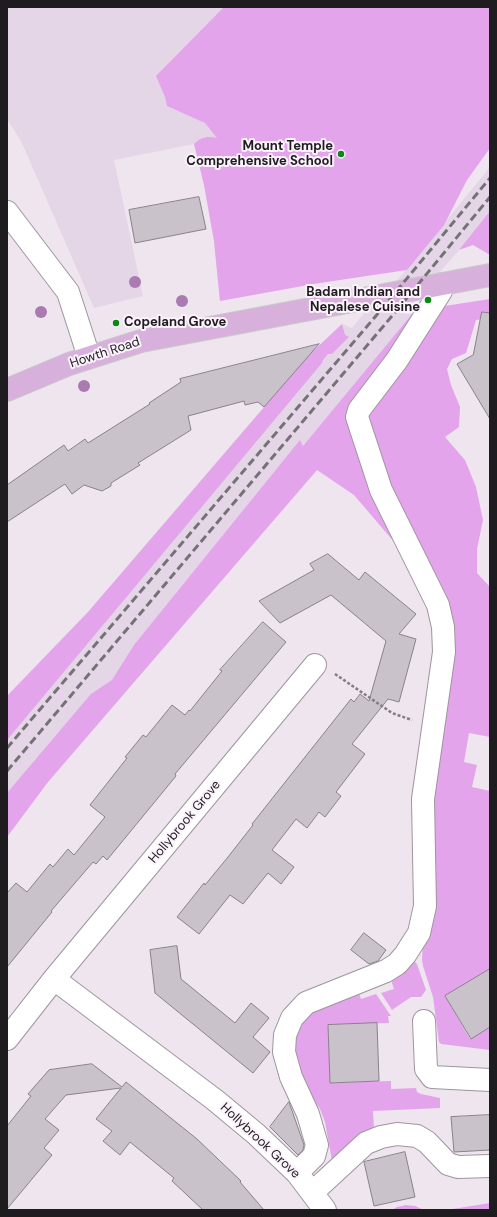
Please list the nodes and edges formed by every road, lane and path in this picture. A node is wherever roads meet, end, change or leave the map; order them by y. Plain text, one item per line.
1 (7, 212) edge
2 (490, 275) edge
3 (443, 284) junction
4 (89, 357) junction
5 (7, 390) edge
6 (315, 665) joint
7 (434, 728) junction
8 (54, 978) junction
9 (424, 1021) dead end
10 (7, 1040) edge
11 (490, 1080) edge
12 (490, 1166) edge
13 (297, 1173) junction
14 (312, 1192) junction
15 (325, 1210) edge

1 - 4 street
2 - 3 main road, Howth Road
3 - 4 main road, Howth Road
3 - 7 street
4 - 5 main road, Howth Road
6 - 7 path
6 - 8 street, Hollybrook Grove
7 - 13 street
8 - 10 street, Hollybrook Grove
8 - 13 street, Hollybrook Grove
9 - 11 street
12 - 14 street
13 - 14 street, Hollybrook Grove
14 - 15 street, Hollybrook Grove

